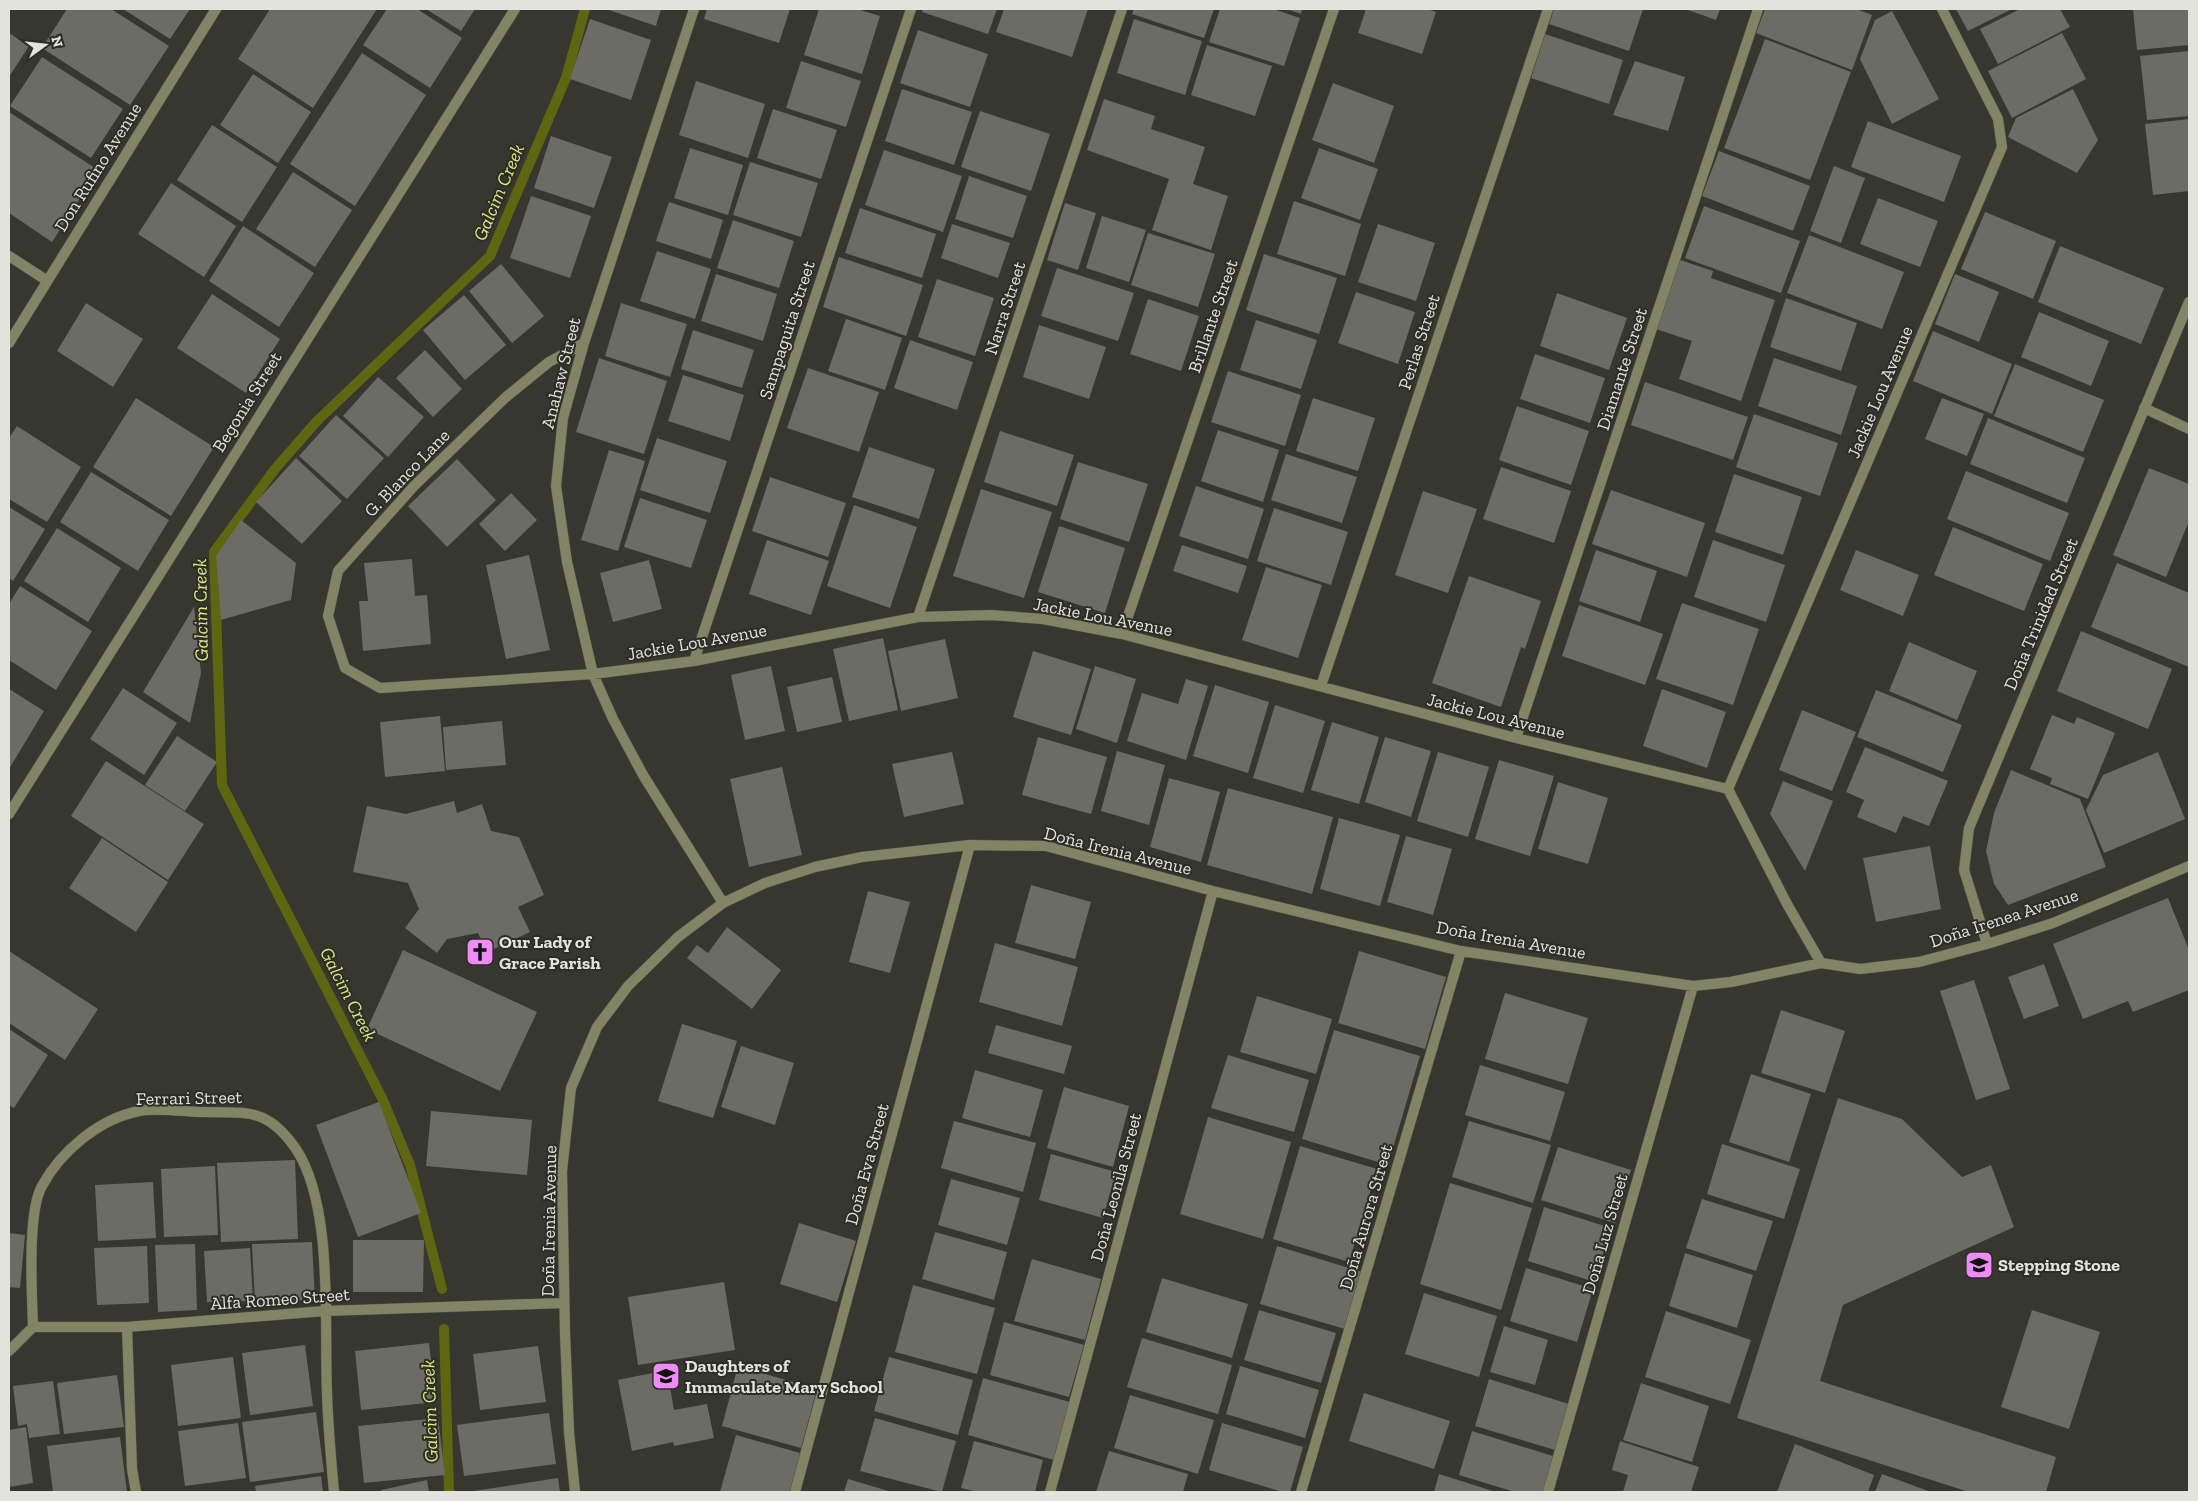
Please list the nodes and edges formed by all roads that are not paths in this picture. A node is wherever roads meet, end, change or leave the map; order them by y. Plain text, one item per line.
1 (216, 9) edge
2 (515, 9) edge
3 (694, 9) edge
4 (911, 9) edge
5 (1122, 9) edge
6 (1334, 9) edge
7 (1548, 9) edge
8 (1758, 9) edge
9 (1942, 9) edge
10 (9, 256) edge
11 (46, 280) junction
12 (2189, 302) edge
13 (9, 343) edge
14 (584, 343) junction
15 (2144, 408) junction
16 (2189, 429) edge
17 (918, 617) junction
18 (1122, 634) junction
19 (694, 661) junction
20 (345, 668) joint
21 (593, 674) junction
22 (1320, 686) junction
23 (1516, 738) junction
24 (1728, 789) junction
25 (9, 814) edge
26 (970, 845) junction
27 (2189, 866) edge
28 (1213, 891) junction
29 (723, 903) junction
30 (1987, 944) junction
31 (1461, 951) junction
32 (1821, 963) junction
33 (1693, 986) junction
34 (564, 1303) junction
35 (326, 1311) junction
36 (33, 1327) junction
37 (127, 1327) junction
38 (9, 1352) edge
39 (136, 1492) edge
40 (334, 1492) edge
41 (575, 1492) edge
42 (795, 1492) edge
43 (1050, 1492) edge
44 (1301, 1492) edge
45 (1548, 1492) edge

1 - 11 street, Don Rufino Avenue
2 - 25 street, Begonia Street
3 - 14 street, Anahaw Street
4 - 19 street, Sampaguita Street
5 - 17 street, Narra Street
6 - 18 street, Brillante Street
7 - 22 street, Perlas Street
8 - 23 street, Diamante Street
9 - 24 street, Jackie Lou Avenue
10 - 11 street
11 - 13 street, Don Rufino Avenue
12 - 15 street, Doña Trinidad Street
14 - 20 street, G. Blanco Lane
14 - 21 street, Anahaw Street
15 - 16 street
15 - 30 street, Doña Trinidad Street
17 - 18 street, Jackie Lou Avenue
17 - 19 street, Jackie Lou Avenue
18 - 22 street, Jackie Lou Avenue
19 - 21 street, Jackie Lou Avenue
20 - 21 street, Jackie Lou Avenue
21 - 29 street, Anahaw Street
22 - 23 street, Jackie Lou Avenue
23 - 24 street, Jackie Lou Avenue
24 - 32 street
26 - 28 street, Doña Irenia Avenue
26 - 29 street, Doña Irenia Avenue
26 - 42 street, Doña Eva Street
27 - 30 street, Doña Irenea Avenue
28 - 31 street, Doña Irenia Avenue
28 - 43 street, Doña Leonila Street
29 - 34 street, Doña Irenia Avenue
30 - 32 street, Doña Irenea Avenue
31 - 33 street, Doña Irenia Avenue
31 - 44 street, Doña Aurora Street
32 - 33 street, Doña Irenia Avenue
33 - 45 street, Doña Luz Street
34 - 35 street, Alfa Romeo Street
34 - 41 street, Doña Irenia Avenue
35 - 36 street, Ferrari Street
35 - 37 street, Alfa Romeo Street
35 - 40 street, Ferrari Street
36 - 37 street, Alfa Romeo Street
36 - 38 street
37 - 39 street

